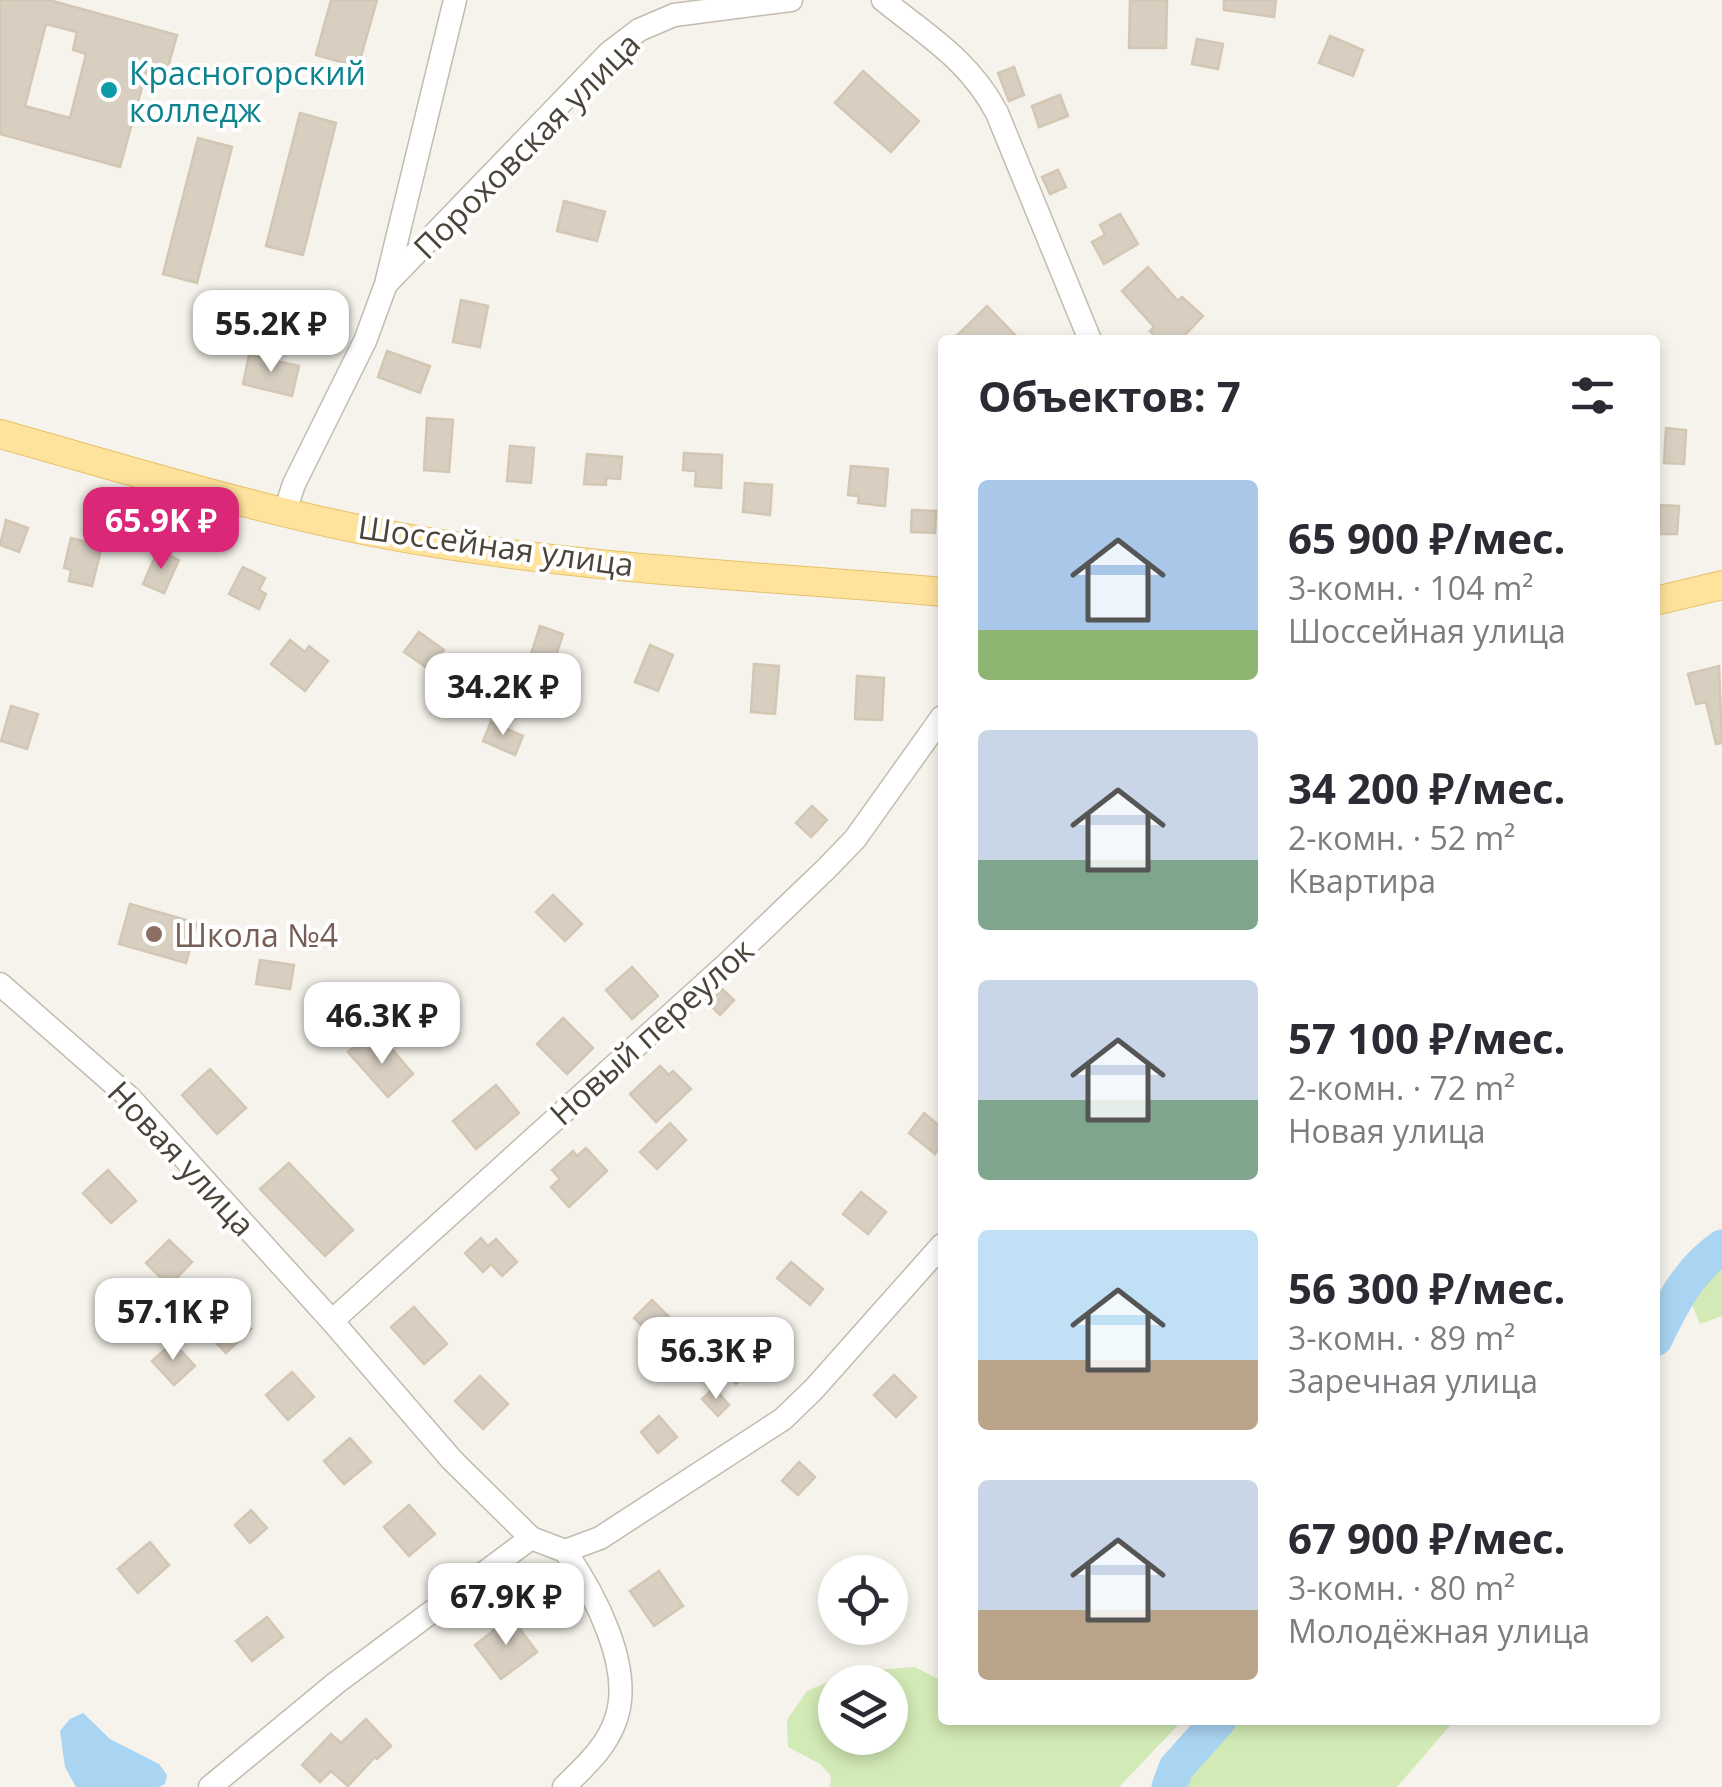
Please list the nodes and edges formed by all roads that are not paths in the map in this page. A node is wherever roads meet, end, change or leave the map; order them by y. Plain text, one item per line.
1 (455, 0) edge
2 (792, 0) edge
3 (883, 0) edge
4 (386, 284) junction
5 (1088, 335) edge
6 (0, 434) edge
7 (286, 511) junction
8 (1722, 585) edge
9 (938, 592) edge
10 (1660, 600) edge
11 (938, 723) edge
12 (0, 984) edge
13 (938, 1250) edge
14 (332, 1321) junction
15 (531, 1538) junction
16 (565, 1552) junction
17 (210, 1787) edge
18 (564, 1787) edge

1 - 4 street
2 - 4 street, Пороховская улица
3 - 5 street
4 - 7 street
6 - 7 main road, Шоссейная улица
7 - 9 main road, Шоссейная улица
8 - 10 main road
11 - 14 street, Новый переулок
12 - 14 street, Новая улица
13 - 16 street
14 - 15 street, Новая улица
15 - 16 street, Новая улица
15 - 17 street
16 - 18 street

